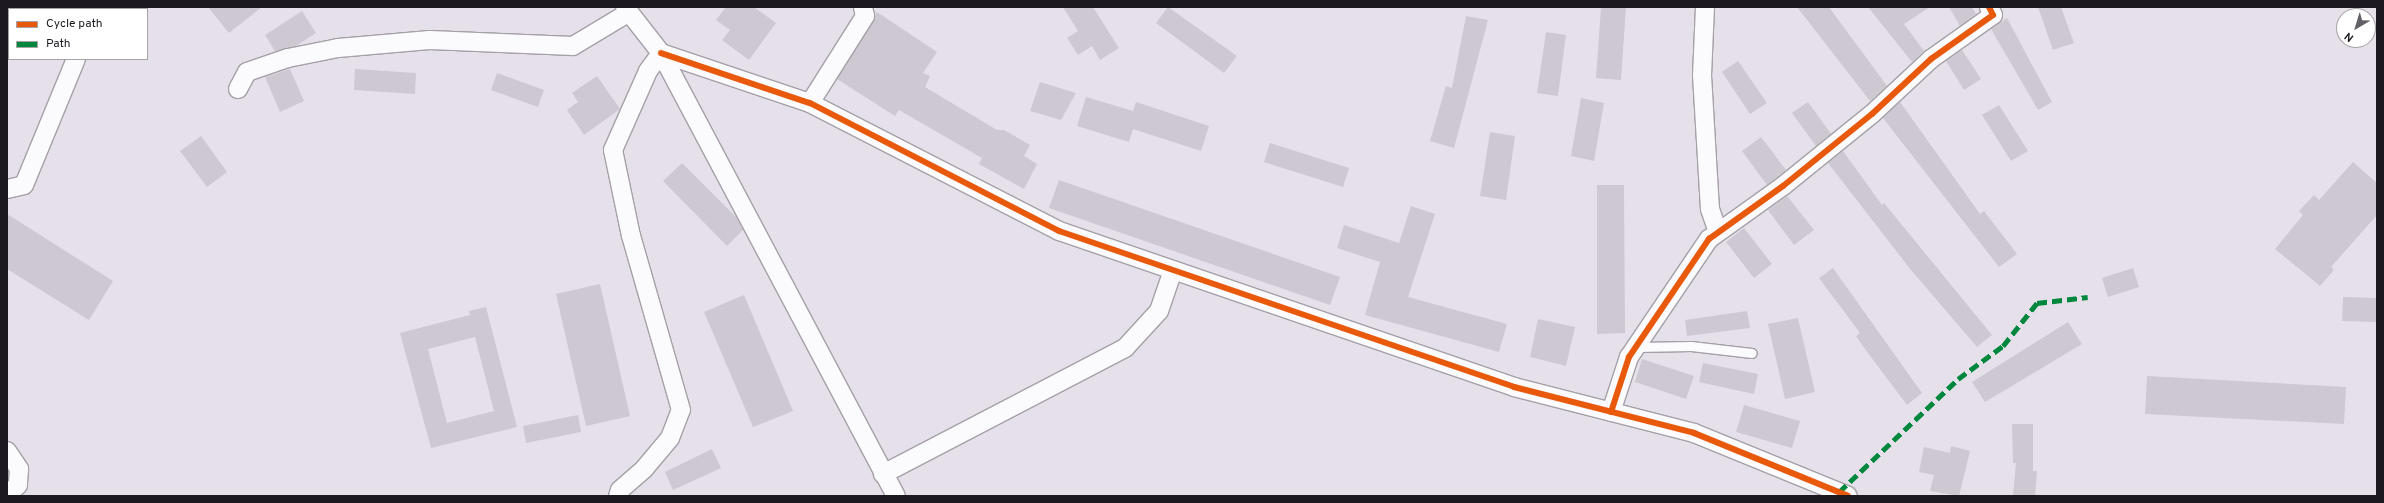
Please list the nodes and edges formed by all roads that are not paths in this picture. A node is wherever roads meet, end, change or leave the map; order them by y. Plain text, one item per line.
1 (863, 7) edge
2 (1705, 7) edge
3 (1989, 7) edge
4 (626, 10) edge
5 (661, 53) junction
6 (76, 60) edge
7 (238, 89) dead end
8 (810, 102) junction
9 (7, 189) edge
10 (1718, 232) junction
11 (1173, 270) junction
12 (1637, 346) junction
13 (1752, 353) dead end
14 (1612, 412) junction
15 (7, 451) edge
16 (883, 474) junction
17 (7, 495) edge
18 (618, 496) edge
19 (896, 496) edge
20 (1848, 496) edge

1 - 8 street
2 - 10 street
3 - 10 street
4 - 5 street
4 - 7 street
5 - 8 street
5 - 16 street
5 - 18 street
6 - 9 street
8 - 11 street
10 - 12 street
11 - 14 street
11 - 16 street
12 - 13 lane
12 - 14 street
14 - 20 street
15 - 17 street
16 - 19 street

